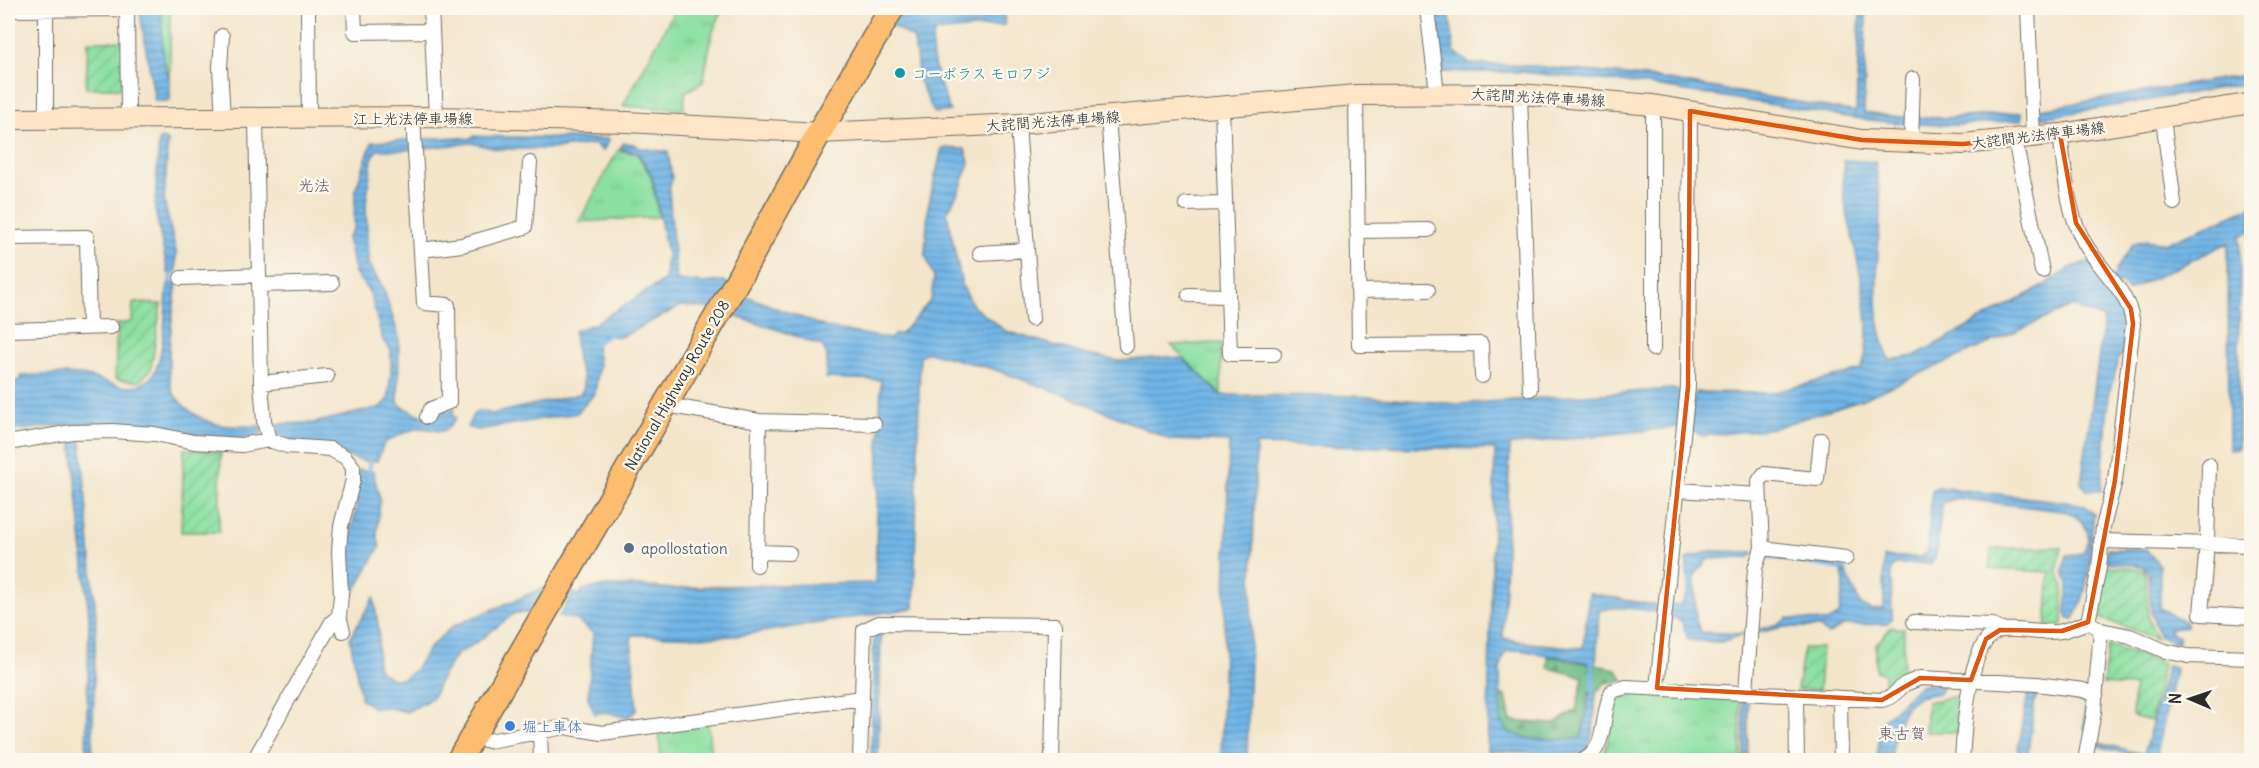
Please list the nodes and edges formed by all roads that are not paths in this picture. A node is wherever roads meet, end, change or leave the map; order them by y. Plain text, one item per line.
1 (128, 8) edge
2 (308, 8) edge
3 (354, 8) edge
4 (431, 8) edge
5 (1427, 8) edge
6 (2028, 8) edge
7 (46, 9) edge
8 (9, 10) edge
9 (887, 17) edge
10 (431, 32) junction
11 (222, 36) dead end
12 (1913, 79) dead end
13 (1437, 93) junction
14 (1520, 94) junction
15 (1356, 95) junction
16 (2252, 103) edge
17 (1653, 105) junction
18 (1222, 106) junction
19 (1690, 111) junction
20 (436, 117) junction
21 (1108, 117) junction
22 (128, 118) junction
23 (223, 118) junction
24 (256, 118) junction
25 (309, 118) junction
26 (8, 119) edge
27 (43, 119) junction
28 (2163, 119) junction
29 (413, 124) junction
30 (1018, 124) junction
31 (819, 133) junction
32 (2060, 134) junction
33 (1911, 136) junction
34 (2024, 139) junction
35 (530, 163) dead end
36 (1225, 203) junction
37 (2174, 203) dead end
38 (1186, 204) dead end
39 (1428, 230) dead end
40 (1357, 231) junction
41 (8, 238) edge
42 (421, 250) junction
43 (1027, 250) junction
44 (980, 253) dead end
45 (2042, 271) dead end
46 (181, 278) dead end
47 (259, 280) junction
48 (332, 283) dead end
49 (1428, 290) dead end
50 (1358, 291) junction
51 (1189, 295) dead end
52 (1228, 296) junction
53 (1032, 319) dead end
54 (90, 327) junction
55 (111, 327) dead end
56 (8, 330) edge
57 (1126, 346) dead end
58 (1653, 349) dead end
59 (1274, 354) dead end
60 (327, 376) dead end
61 (1482, 376) dead end
62 (261, 383) junction
63 (1530, 389) dead end
64 (666, 405) junction
65 (427, 417) dead end
66 (759, 421) junction
67 (874, 424) dead end
68 (270, 440) junction
69 (1821, 440) dead end
70 (8, 443) edge
71 (2209, 465) dead end
72 (1677, 490) junction
73 (1759, 495) junction
74 (2101, 541) junction
75 (2206, 543) junction
76 (2252, 545) edge
77 (1762, 549) junction
78 (789, 553) dead end
79 (1846, 558) dead end
80 (339, 616) junction
81 (2252, 617) edge
82 (1914, 622) dead end
83 (2088, 622) junction
84 (2000, 630) junction
85 (2101, 630) junction
86 (343, 632) dead end
87 (2252, 658) edge
88 (1971, 680) junction
89 (1657, 688) junction
90 (1746, 692) junction
91 (2096, 695) junction
92 (1796, 696) junction
93 (862, 698) junction
94 (1840, 698) junction
95 (540, 731) junction
96 (472, 737) junction
97 (254, 760) edge
98 (459, 760) edge
99 (541, 760) edge
100 (860, 760) edge
101 (1052, 760) edge
102 (1584, 760) edge
103 (1797, 760) edge
104 (1841, 760) edge
105 (1962, 760) edge
106 (2085, 760) edge

1 - 7 street
1 - 22 street
2 - 25 street
3 - 10 street
4 - 10 street
5 - 13 street
6 - 34 street
7 - 8 street
7 - 27 street
9 - 31 highway, National Highway Route 208
10 - 20 street
11 - 23 street
12 - 33 street
13 - 14 main road, 大詫間光法停車場線
13 - 15 main road, 大詫間光法停車場線
14 - 17 main road, 大詫間光法停車場線
14 - 63 street
15 - 18 main road, 大詫間光法停車場線
15 - 40 street
16 - 28 main road, 大詫間光法停車場線
17 - 19 main road, 大詫間光法停車場線
17 - 58 street
18 - 21 main road, 大詫間光法停車場線
18 - 36 street
19 - 33 main road, 大詫間光法停車場線
19 - 72 street
20 - 29 main road, 江上光法停車場線
20 - 31 main road, 江上光法停車場線
21 - 30 main road, 大詫間光法停車場線
21 - 57 street
22 - 23 main road, 江上光法停車場線
22 - 27 main road, 江上光法停車場線
23 - 24 main road, 江上光法停車場線
24 - 25 main road, 江上光法停車場線
24 - 47 street
25 - 29 main road, 江上光法停車場線
26 - 27 main road, 江上光法停車場線
28 - 32 main road, 大詫間光法停車場線
28 - 37 street
29 - 42 street
30 - 31 main road, 大詫間光法停車場線
30 - 43 street
31 - 64 highway, National Highway Route 208
32 - 34 main road, 大詫間光法停車場線
32 - 74 street
33 - 34 main road, 大詫間光法停車場線
34 - 45 street
35 - 42 street
36 - 38 street
36 - 52 street
39 - 40 street
40 - 50 street
41 - 54 street
42 - 65 street
43 - 44 street
43 - 53 street
46 - 47 street
47 - 48 street
47 - 62 street
49 - 50 street
50 - 61 street
51 - 52 street
52 - 59 street
54 - 55 street
54 - 56 street
60 - 62 street
62 - 68 street
64 - 66 street
64 - 96 highway, National Highway Route 208
66 - 67 street
66 - 78 street
68 - 70 street
68 - 80 street
69 - 73 street
71 - 75 street
72 - 73 street
72 - 89 street
73 - 77 street
74 - 75 street
74 - 83 street
75 - 76 street
75 - 81 street
77 - 79 street
77 - 90 street
80 - 86 street
80 - 97 street
82 - 84 street
83 - 84 street
83 - 85 street
84 - 88 street
85 - 87 street
85 - 91 street
88 - 91 street
88 - 94 street
88 - 105 street
89 - 90 street
89 - 102 street
90 - 92 street
91 - 106 street
92 - 94 street
92 - 103 street
93 - 95 street
93 - 100 street
93 - 101 street
94 - 104 street
95 - 96 street
95 - 99 street
96 - 98 highway, National Highway Route 208

